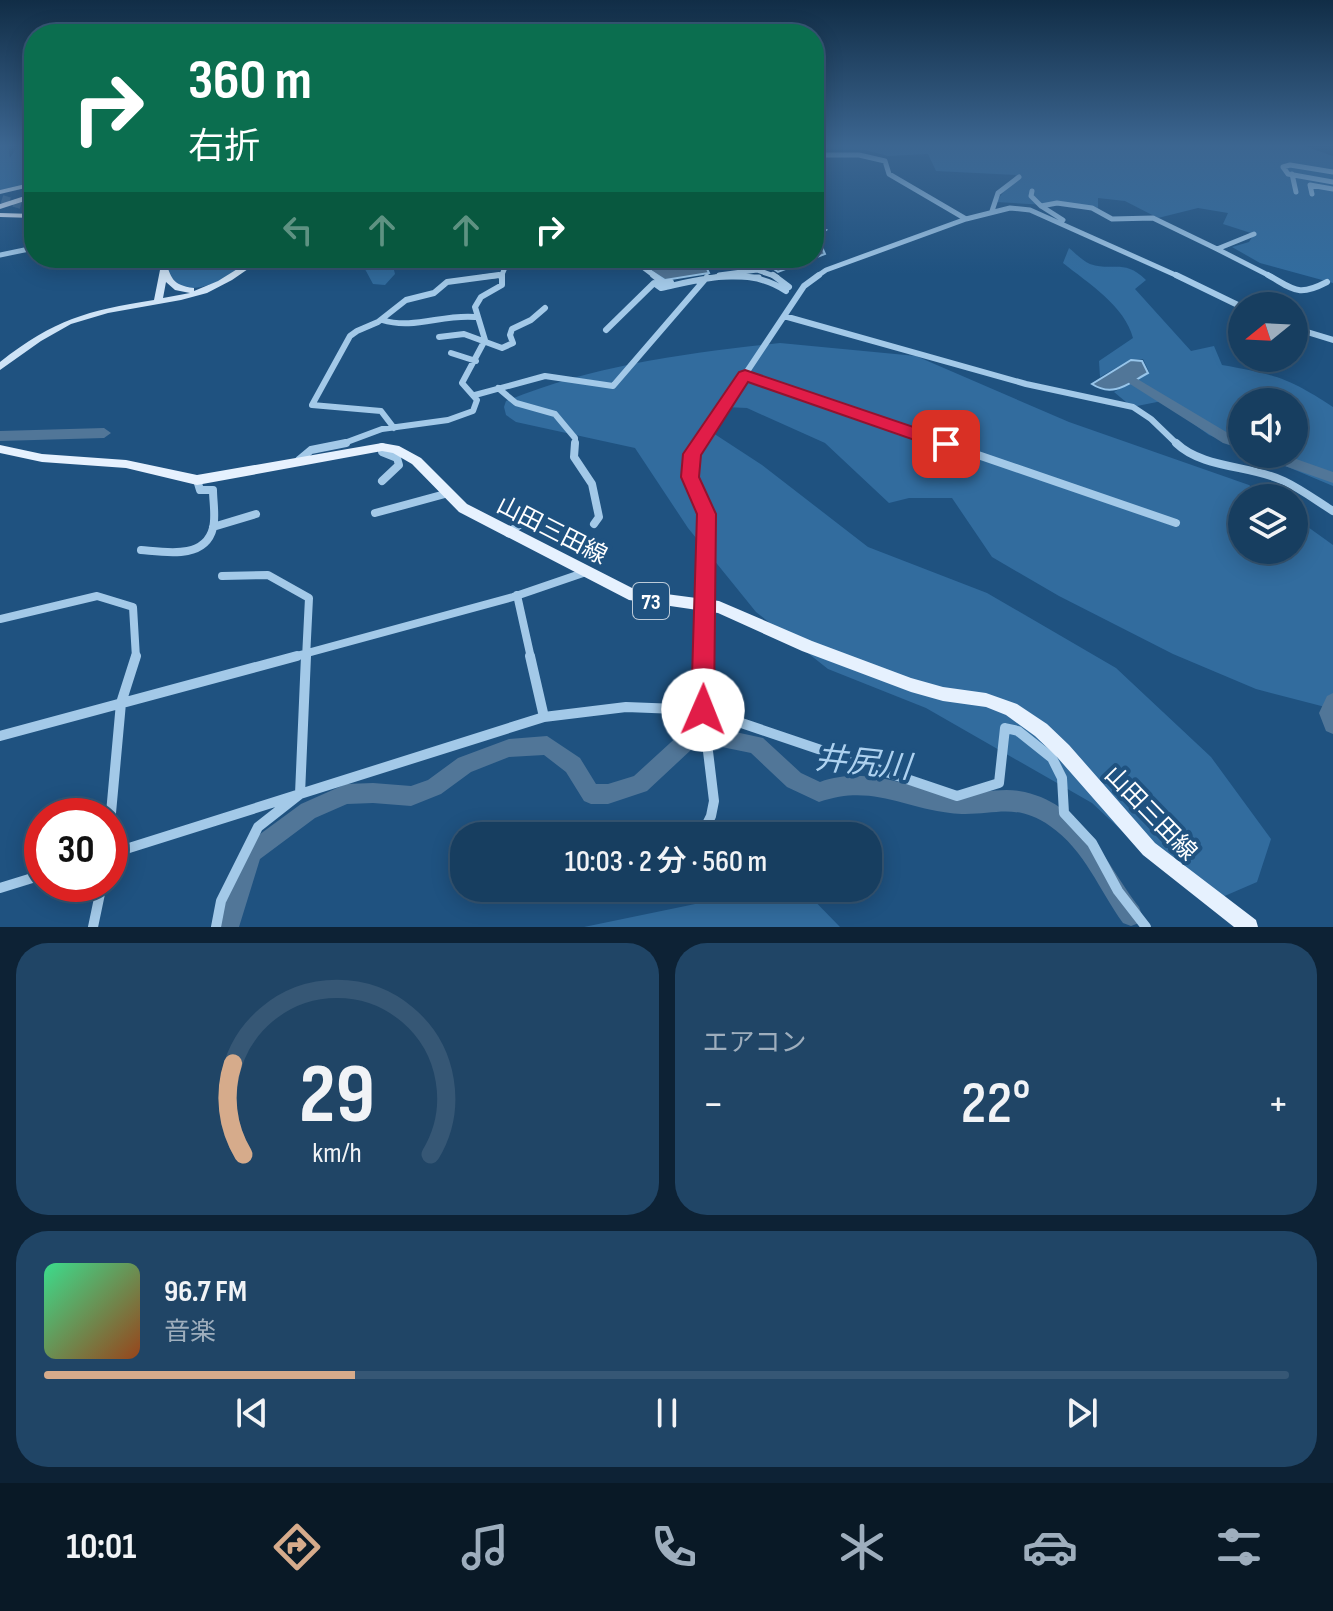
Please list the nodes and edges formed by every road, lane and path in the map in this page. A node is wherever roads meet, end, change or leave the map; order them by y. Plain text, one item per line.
1 (913, 188) edge
2 (1004, 188) edge
3 (1295, 188) edge
4 (1310, 188) edge
5 (1032, 191) dead end
6 (1296, 192) dead end
7 (1312, 194) dead end
8 (24, 195) edge
9 (24, 195) edge
10 (0, 202) edge
11 (18, 206) tunnel mouth
12 (1041, 206) junction
13 (24, 208) edge
14 (992, 211) junction
15 (24, 213) edge
16 (0, 215) edge
17 (966, 219) junction
18 (1254, 234) dead end
19 (1101, 241) junction
20 (1217, 249) junction
21 (24, 250) edge
22 (0, 255) edge
23 (163, 268) edge
24 (245, 268) edge
25 (245, 268) edge
26 (505, 268) edge
27 (644, 268) edge
28 (757, 268) junction
29 (164, 271) junction
30 (780, 273) dead end
31 (502, 277) junction
32 (706, 279) junction
33 (487, 281) dead end
34 (1327, 282) dead end
35 (1228, 300) edge
36 (158, 302) junction
37 (545, 308) dead end
38 (784, 316) junction
39 (475, 317) junction
40 (382, 320) junction
41 (606, 330) dead end
42 (1308, 332) edge
43 (439, 337) dead end
44 (1333, 340) edge
45 (484, 342) junction
46 (451, 353) dead end
47 (476, 361) junction
48 (0, 367) edge
49 (745, 375) junction
50 (498, 388) junction
51 (475, 395) junction
52 (394, 428) junction
53 (382, 447) junction
54 (0, 449) edge
55 (297, 462) junction
56 (197, 480) junction
57 (382, 481) dead end
58 (445, 494) junction
59 (1333, 511) edge
60 (375, 513) dead end
61 (256, 514) dead end
62 (532, 516) dead end
63 (1176, 523) dead end
64 (594, 524) dead end
65 (213, 527) junction
66 (508, 533) junction
67 (141, 550) dead end
68 (586, 572) junction
69 (222, 576) dead end
70 (517, 595) junction
71 (705, 604) junction
72 (0, 619) edge
73 (305, 653) junction
74 (121, 703) junction
75 (703, 710) junction
76 (544, 717) junction
77 (0, 736) edge
78 (300, 794) junction
79 (112, 798) edge
80 (708, 822) edge
81 (128, 848) edge
82 (24, 881) edge
83 (0, 888) edge
84 (98, 902) edge
85 (93, 927) edge
86 (216, 927) edge
87 (1146, 927) edge
88 (1249, 927) edge

1 - 17 street
2 - 14 street
3 - 6 street
4 - 7 street
5 - 12 street
8 - 10 main road
9 - 10 street
11 - 13 main road
12 - 19 street
12 - 20 street
14 - 17 street
14 - 19 street
15 - 16 main road
17 - 38 street
18 - 20 street
19 - 35 street
20 - 34 street
21 - 22 street
23 - 29 street
24 - 29 street
25 - 36 street
26 - 31 street
27 - 32 street
28 - 30 street
28 - 32 street
28 - 32 street
29 - 36 street
31 - 33 street
31 - 39 street
31 - 40 street
32 - 41 street
32 - 50 street
36 - 48 street
37 - 45 street
38 - 49 street
38 - 59 street
39 - 40 street
39 - 45 street
40 - 52 street
42 - 44 street
43 - 45 street
45 - 47 street
46 - 47 street
47 - 51 street
49 - 63 street
49 - 71 street
50 - 51 street
50 - 64 street
51 - 52 street
52 - 55 street
53 - 55 main road
53 - 57 street
53 - 58 main road, 山田三田線 / 73
54 - 56 main road
55 - 56 main road
56 - 65 street
58 - 60 street
58 - 66 main road, 山田三田線 / 73
61 - 65 street
62 - 66 street
65 - 67 street
66 - 68 main road, 山田三田線 / 73
68 - 70 street
68 - 71 main road, 山田三田線 / 73
69 - 73 street
70 - 73 street
70 - 76 street
71 - 75 street
71 - 88 main road, 山田三田線 / 73
72 - 74 street
73 - 74 street
73 - 78 street
74 - 77 street
74 - 79 street
75 - 76 street
75 - 80 street
75 - 87 street
76 - 78 street
78 - 81 street
78 - 86 street
82 - 83 street
84 - 85 street

